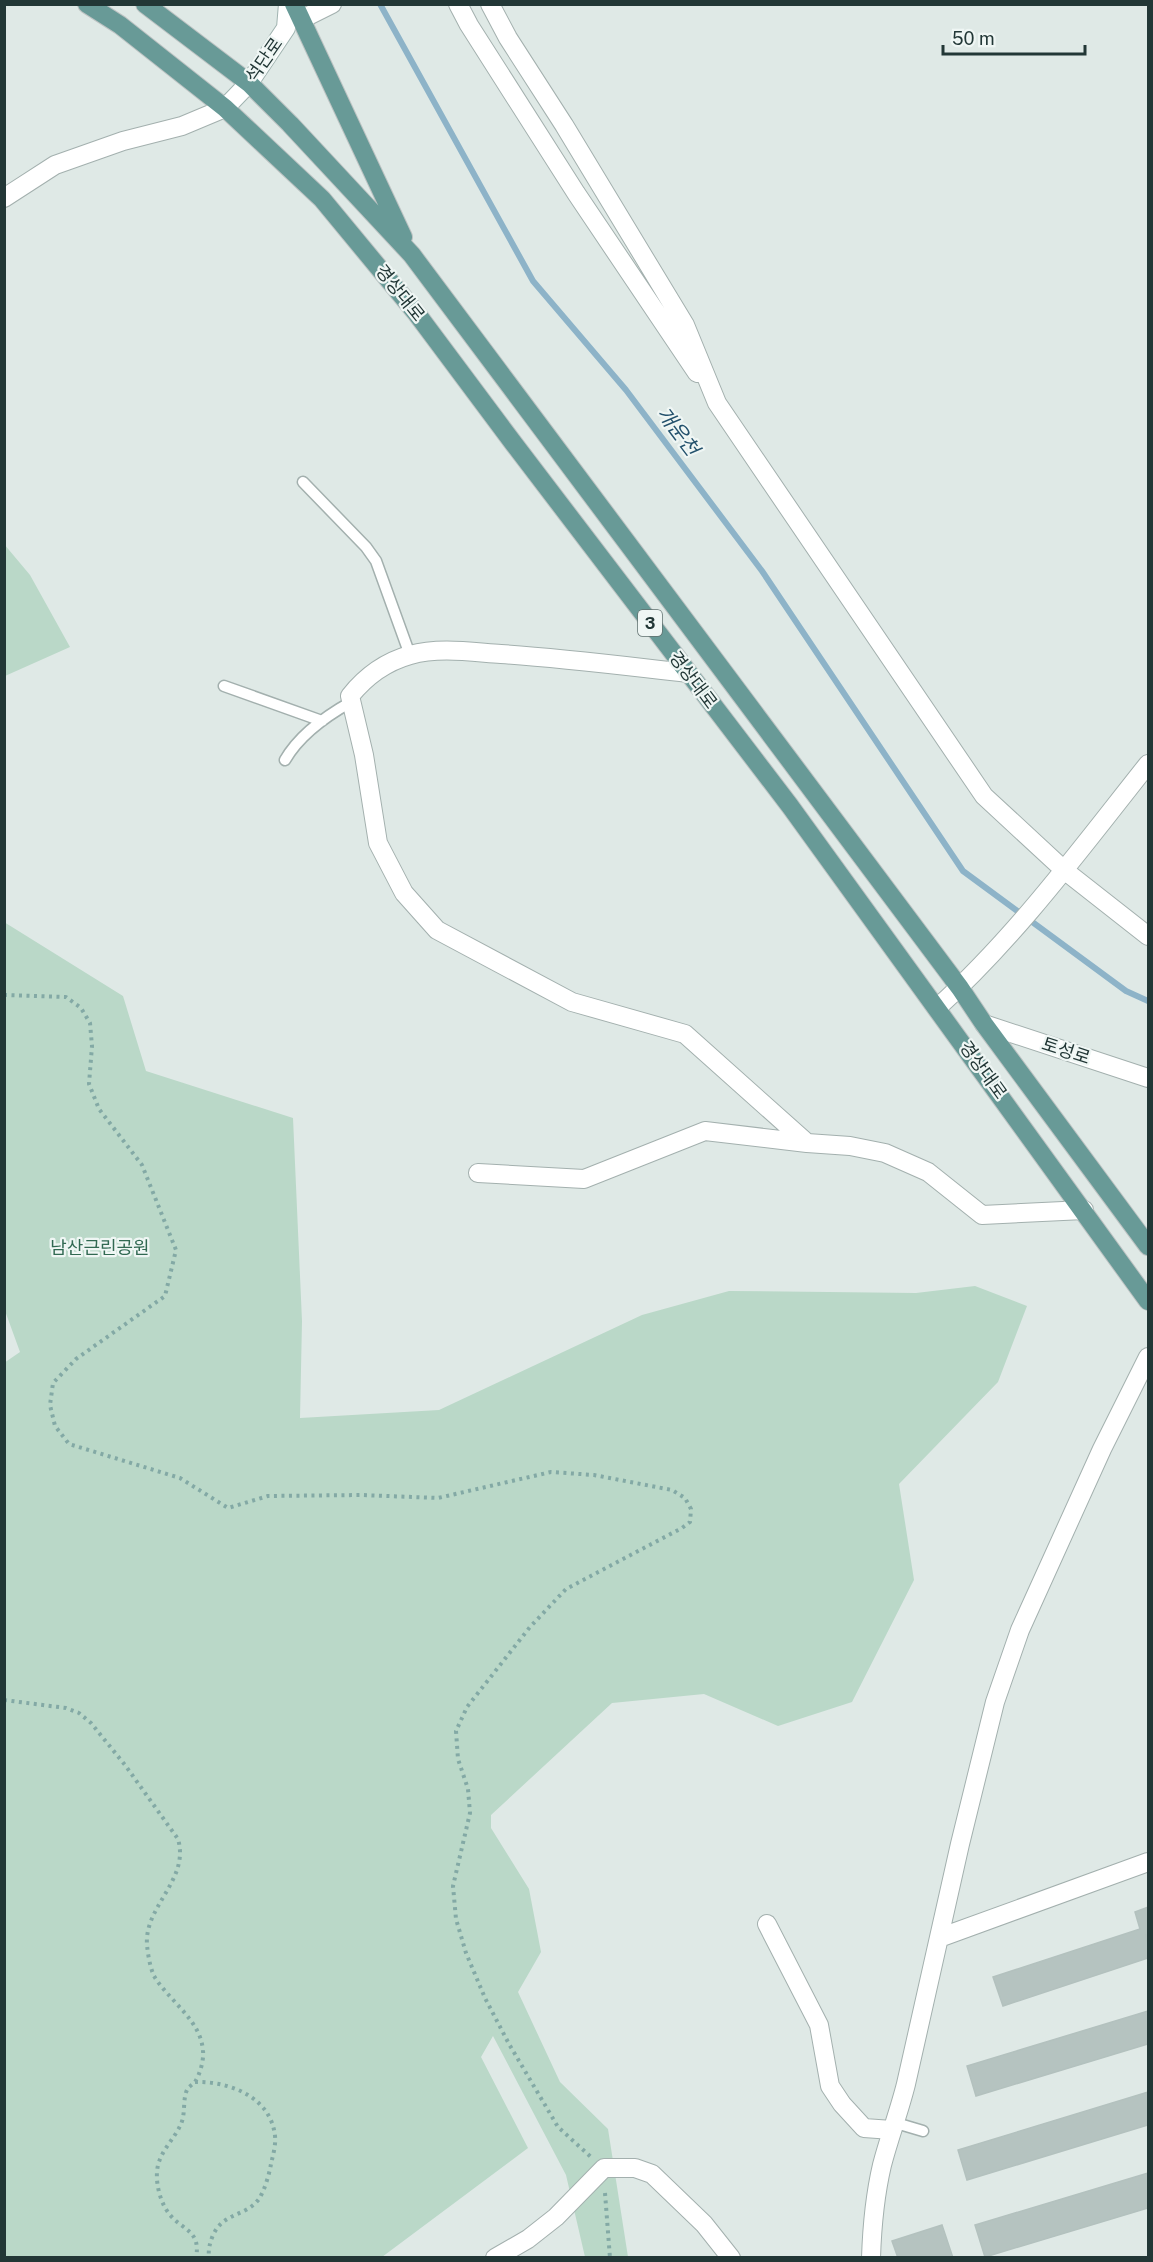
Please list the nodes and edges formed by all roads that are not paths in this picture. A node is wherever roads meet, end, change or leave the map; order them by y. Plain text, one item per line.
1 (87, 4) edge
2 (145, 4) edge
3 (288, 4) edge
4 (332, 4) edge
5 (458, 4) edge
6 (490, 4) edge
7 (297, 12) edge
8 (249, 83) junction
9 (225, 108) junction
10 (4, 198) edge
11 (412, 255) junction
12 (717, 403) junction
13 (303, 482) dead end
14 (410, 655) junction
15 (687, 673) junction
16 (224, 686) dead end
17 (351, 702) junction
18 (322, 721) junction
19 (285, 760) dead end
20 (1149, 764) edge
21 (1060, 875) junction
22 (1149, 936) edge
23 (960, 988) junction
24 (937, 1008) junction
25 (984, 1024) junction
26 (1149, 1078) edge
27 (807, 1143) junction
28 (478, 1173) dead end
29 (1084, 1210) junction
30 (1149, 1246) edge
31 (1149, 1301) edge
32 (1149, 1358) edge
33 (1149, 1862) edge
34 (767, 1924) dead end
35 (939, 1938) junction
36 (894, 2126) junction
37 (923, 2132) dead end
38 (495, 2258) edge
39 (731, 2258) edge
40 (871, 2258) edge

1 - 9 main road, 경상대로 / 3
2 - 8 main road, 경상대로 / 3
3 - 8 street, 석단로
4 - 7 street
5 - 12 street
6 - 12 street
7 - 11 main road
8 - 9 street, 석단로
8 - 11 main road, 경상대로 / 3
9 - 10 street
9 - 15 main road, 경상대로 / 3
11 - 23 main road, 경상대로 / 3
12 - 21 street
13 - 14 lane
14 - 15 street
14 - 17 street
15 - 24 main road, 경상대로 / 3
16 - 18 lane
17 - 18 lane
17 - 27 street
18 - 19 lane
20 - 21 street
21 - 22 street
21 - 23 street
23 - 24 street
23 - 25 main road, 경상대로 / 3
24 - 29 main road, 경상대로 / 3
25 - 26 street, 토성로
25 - 30 main road, 경상대로 / 3
27 - 28 street
27 - 29 street
29 - 31 main road, 경상대로 / 3
32 - 35 street
33 - 35 street
34 - 36 street
35 - 36 street
36 - 37 lane
36 - 40 street
38 - 39 street

